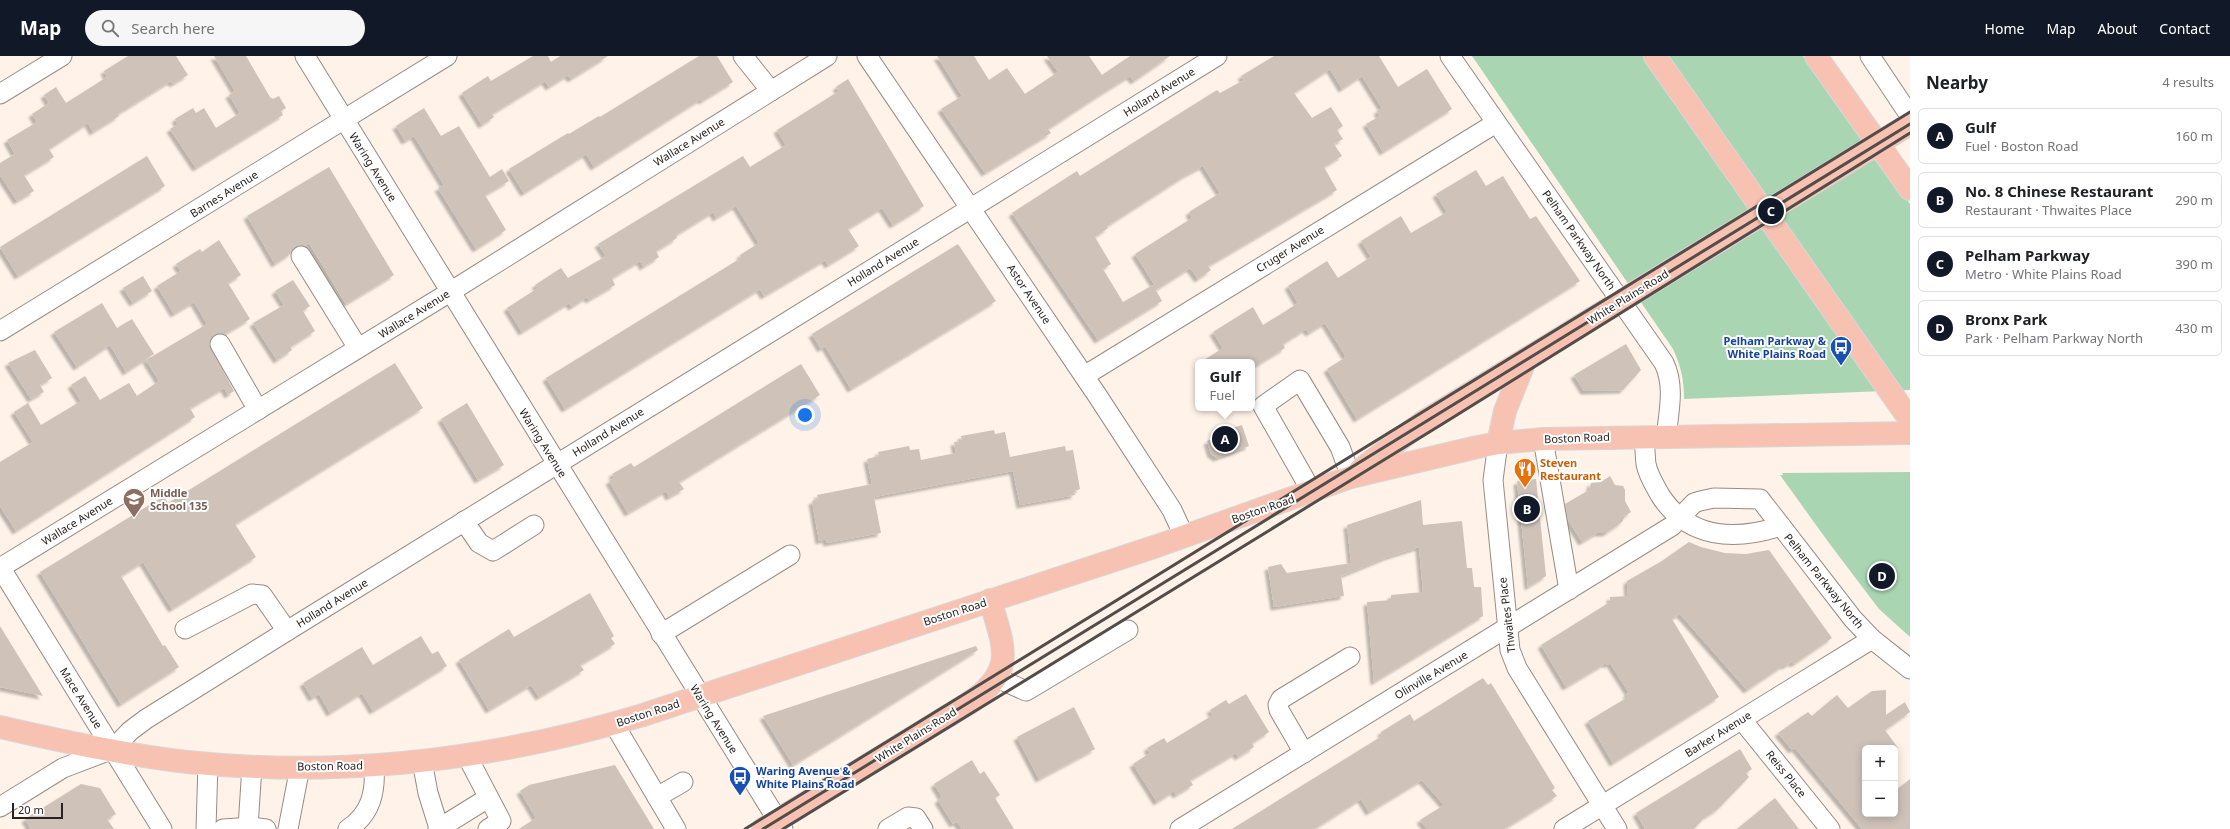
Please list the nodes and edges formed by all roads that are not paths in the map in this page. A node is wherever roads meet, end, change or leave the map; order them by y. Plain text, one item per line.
1 (62, 56) edge
2 (305, 56) edge
3 (447, 56) edge
4 (743, 56) edge
5 (827, 56) edge
6 (867, 56) edge
7 (1218, 56) edge
8 (1450, 56) edge
9 (1655, 56) edge
10 (1816, 56) edge
11 (1870, 56) edge
12 (771, 91) junction
13 (0, 94) edge
14 (1910, 116) edge
15 (344, 120) junction
16 (1496, 123) junction
17 (1910, 124) edge
18 (1878, 144) junction
19 (1910, 189) edge
20 (971, 208) junction
21 (1764, 214) junction
22 (301, 256) dead end
23 (450, 292) junction
24 (1622, 301) junction
25 (0, 332) edge
26 (220, 344) dead end
27 (358, 348) junction
28 (1525, 361) junction
29 (1084, 376) junction
30 (258, 410) junction
31 (1910, 420) edge
32 (1910, 433) edge
33 (1644, 436) junction
34 (1666, 437) junction
35 (1543, 439) junction
36 (1498, 443) junction
37 (556, 464) junction
38 (1351, 477) junction
39 (1312, 492) junction
40 (1681, 518) junction
41 (464, 520) junction
42 (534, 525) dead end
43 (1781, 526) junction
44 (1184, 536) junction
45 (790, 555) dead end
46 (0, 568) edge
47 (1569, 590) junction
48 (990, 600) junction
49 (185, 629) dead end
50 (1506, 629) junction
51 (1128, 630) dead end
52 (287, 631) junction
53 (661, 634) junction
54 (1872, 639) junction
55 (1350, 657) dead end
56 (1910, 669) edge
57 (997, 678) junction
58 (700, 696) junction
59 (1742, 720) junction
60 (614, 724) junction
61 (0, 727) edge
62 (114, 749) junction
63 (1304, 753) junction
64 (467, 756) junction
65 (422, 761) junction
66 (208, 763) junction
67 (374, 765) junction
68 (252, 766) junction
69 (300, 767) junction
70 (683, 782) dead end
71 (657, 797) junction
72 (488, 798) junction
73 (1603, 805) junction
74 (0, 807) edge
75 (774, 826) edge
76 (257, 828) edge
77 (162, 829) edge
78 (206, 829) edge
79 (223, 829) edge
80 (288, 829) edge
81 (348, 829) edge
82 (438, 829) edge
83 (488, 829) edge
84 (676, 829) edge
85 (888, 829) edge
86 (923, 829) edge
87 (1180, 829) edge
88 (1564, 829) edge
89 (1617, 829) edge
90 (1830, 829) edge

1 - 13 street
2 - 15 street, Waring Avenue
3 - 15 street, Barnes Avenue
4 - 12 street
5 - 12 street, Wallace Avenue
6 - 20 street, Astor Avenue
7 - 20 street, Holland Avenue
8 - 16 street, Pelham Parkway North
9 - 21 main road
10 - 18 main road
11 - 14 street
12 - 23 street, Wallace Avenue
15 - 23 street, Waring Avenue
15 - 25 street, Barnes Avenue
16 - 24 street, Pelham Parkway North
16 - 29 street, Cruger Avenue
17 - 18 main road, White Plains Road
18 - 19 main road
18 - 21 main road, White Plains Road
20 - 29 street, Astor Avenue
20 - 37 street, Holland Avenue
21 - 24 main road, White Plains Road
21 - 31 main road
22 - 27 street
23 - 27 street, Wallace Avenue
23 - 37 street, Waring Avenue
24 - 28 main road, White Plains Road
24 - 34 street, Pelham Parkway North
26 - 30 street
27 - 30 street, Wallace Avenue
28 - 36 main road
28 - 38 main road, White Plains Road
29 - 44 street, Astor Avenue
30 - 46 street, Wallace Avenue
32 - 34 main road, Boston Road
33 - 34 main road, Boston Road
33 - 35 main road, Boston Road
33 - 40 street, Pelham Parkway North
35 - 36 main road, Boston Road
35 - 47 street
36 - 38 main road, Boston Road
36 - 50 street, Thwaites Place
37 - 41 street, Holland Avenue
37 - 53 street, Waring Avenue
38 - 39 main road, Boston Road
38 - 39 street
39 - 44 main road, Boston Road
40 - 43 street, Pelham Parkway North
40 - 43 street, Olinville Avenue
40 - 47 street, Olinville Avenue
41 - 42 street
41 - 52 street, Holland Avenue
43 - 54 street, Pelham Parkway North
44 - 48 main road, Boston Road
45 - 53 street
46 - 62 street, Mace Avenue
47 - 50 street, Olinville Avenue
48 - 57 main road, White Plains Road
48 - 58 main road, Boston Road
49 - 52 street
50 - 63 street, Olinville Avenue
50 - 73 street, Thwaites Place
51 - 57 street
52 - 62 street, Holland Avenue
53 - 58 street, Waring Avenue
54 - 56 street, Pelham Parkway North
54 - 59 street, Barker Avenue
55 - 63 street
57 - 75 main road, White Plains Road
58 - 60 main road, Boston Road
58 - 75 street, Waring Avenue
59 - 73 street, Barker Avenue
59 - 90 street, Reiss Place
60 - 64 main road, Boston Road
60 - 71 street
61 - 62 main road, Boston Road
62 - 66 main road, Boston Road
62 - 74 street, Holland Avenue
62 - 77 street, Mace Avenue
63 - 87 street, Olinville Avenue
64 - 65 main road, Boston Road
64 - 72 street
65 - 67 main road, Boston Road
65 - 82 street
66 - 68 main road, Boston Road
66 - 78 street
67 - 69 main road, Boston Road
67 - 81 street
68 - 69 main road, Boston Road
68 - 76 street
69 - 80 street
70 - 71 street
71 - 84 street
72 - 82 street
72 - 83 street
73 - 88 street, Barker Avenue
73 - 89 street, Thwaites Place
76 - 79 street
85 - 86 street

